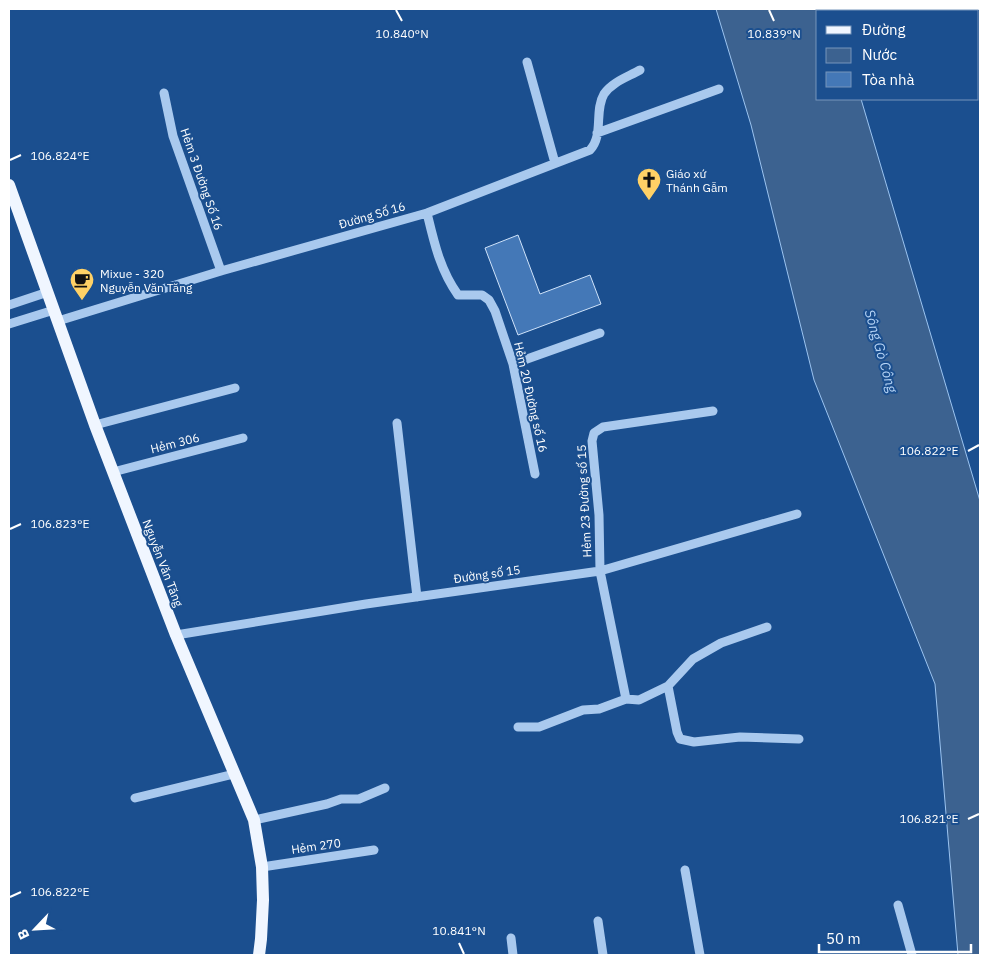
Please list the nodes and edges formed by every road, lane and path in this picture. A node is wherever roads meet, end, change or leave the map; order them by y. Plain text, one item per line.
1 (527, 62) dead end
2 (640, 70) dead end
3 (719, 89) dead end
4 (164, 93) dead end
5 (597, 133) junction
6 (555, 163) junction
7 (9, 185) edge
8 (427, 213) junction
9 (221, 271) junction
10 (48, 292) junction
11 (9, 305) edge
12 (56, 316) junction
13 (9, 324) edge
14 (600, 333) dead end
15 (513, 364) junction
16 (236, 388) dead end
17 (713, 411) dead end
18 (397, 423) dead end
19 (95, 425) junction
20 (243, 438) dead end
21 (113, 472) junction
22 (535, 474) dead end
23 (797, 514) dead end
24 (600, 571) junction
25 (417, 597) junction
26 (767, 627) dead end
27 (176, 636) junction
28 (668, 686) junction
29 (626, 699) junction
30 (518, 727) dead end
31 (799, 739) dead end
32 (234, 774) junction
33 (385, 788) dead end
34 (135, 798) dead end
35 (254, 820) junction
36 (374, 850) dead end
37 (262, 867) junction
38 (685, 870) dead end
39 (898, 905) dead end
40 (598, 920) dead end
41 (511, 938) dead end
42 (259, 955) edge
43 (513, 955) edge
44 (603, 955) edge
45 (700, 955) edge
46 (912, 955) edge

1 - 6 street
2 - 5 street, Đường Số 16
3 - 5 street
4 - 9 street, Hẻm 3 Đường Số 16
5 - 6 street, Đường Số 16
6 - 8 street, Đường Số 16
7 - 10 main road, Nguyễn Văn Tăng
8 - 9 street, Đường Số 16
8 - 15 street, Hẻm 20 Đường số 16
9 - 12 street, Đường Số 16
10 - 11 street
10 - 12 main road, Nguyễn Văn Tăng
12 - 13 street, Đường Số 16
12 - 19 main road, Nguyễn Văn Tăng
14 - 15 street
15 - 22 street, Hẻm 20 Đường số 16
16 - 19 street
17 - 24 street, Hẻm 23 Đường số 15
18 - 25 street
19 - 21 main road, Nguyễn Văn Tăng
20 - 21 street, Hẻm 306
21 - 27 main road, Nguyễn Văn Tăng
23 - 24 street, Đường số 15
24 - 25 street, Đường số 15
24 - 29 street
25 - 27 street, Đường số 15
26 - 28 street
27 - 32 main road, Nguyễn Văn Tăng
28 - 29 street
28 - 31 street
29 - 30 street
32 - 34 street
32 - 35 main road, Nguyễn Văn Tăng
33 - 35 street
35 - 37 main road, Nguyễn Văn Tăng
36 - 37 street, Hẻm 270
37 - 42 main road, Nguyễn Văn Tăng
38 - 45 street
39 - 46 street
40 - 44 street
41 - 43 street

